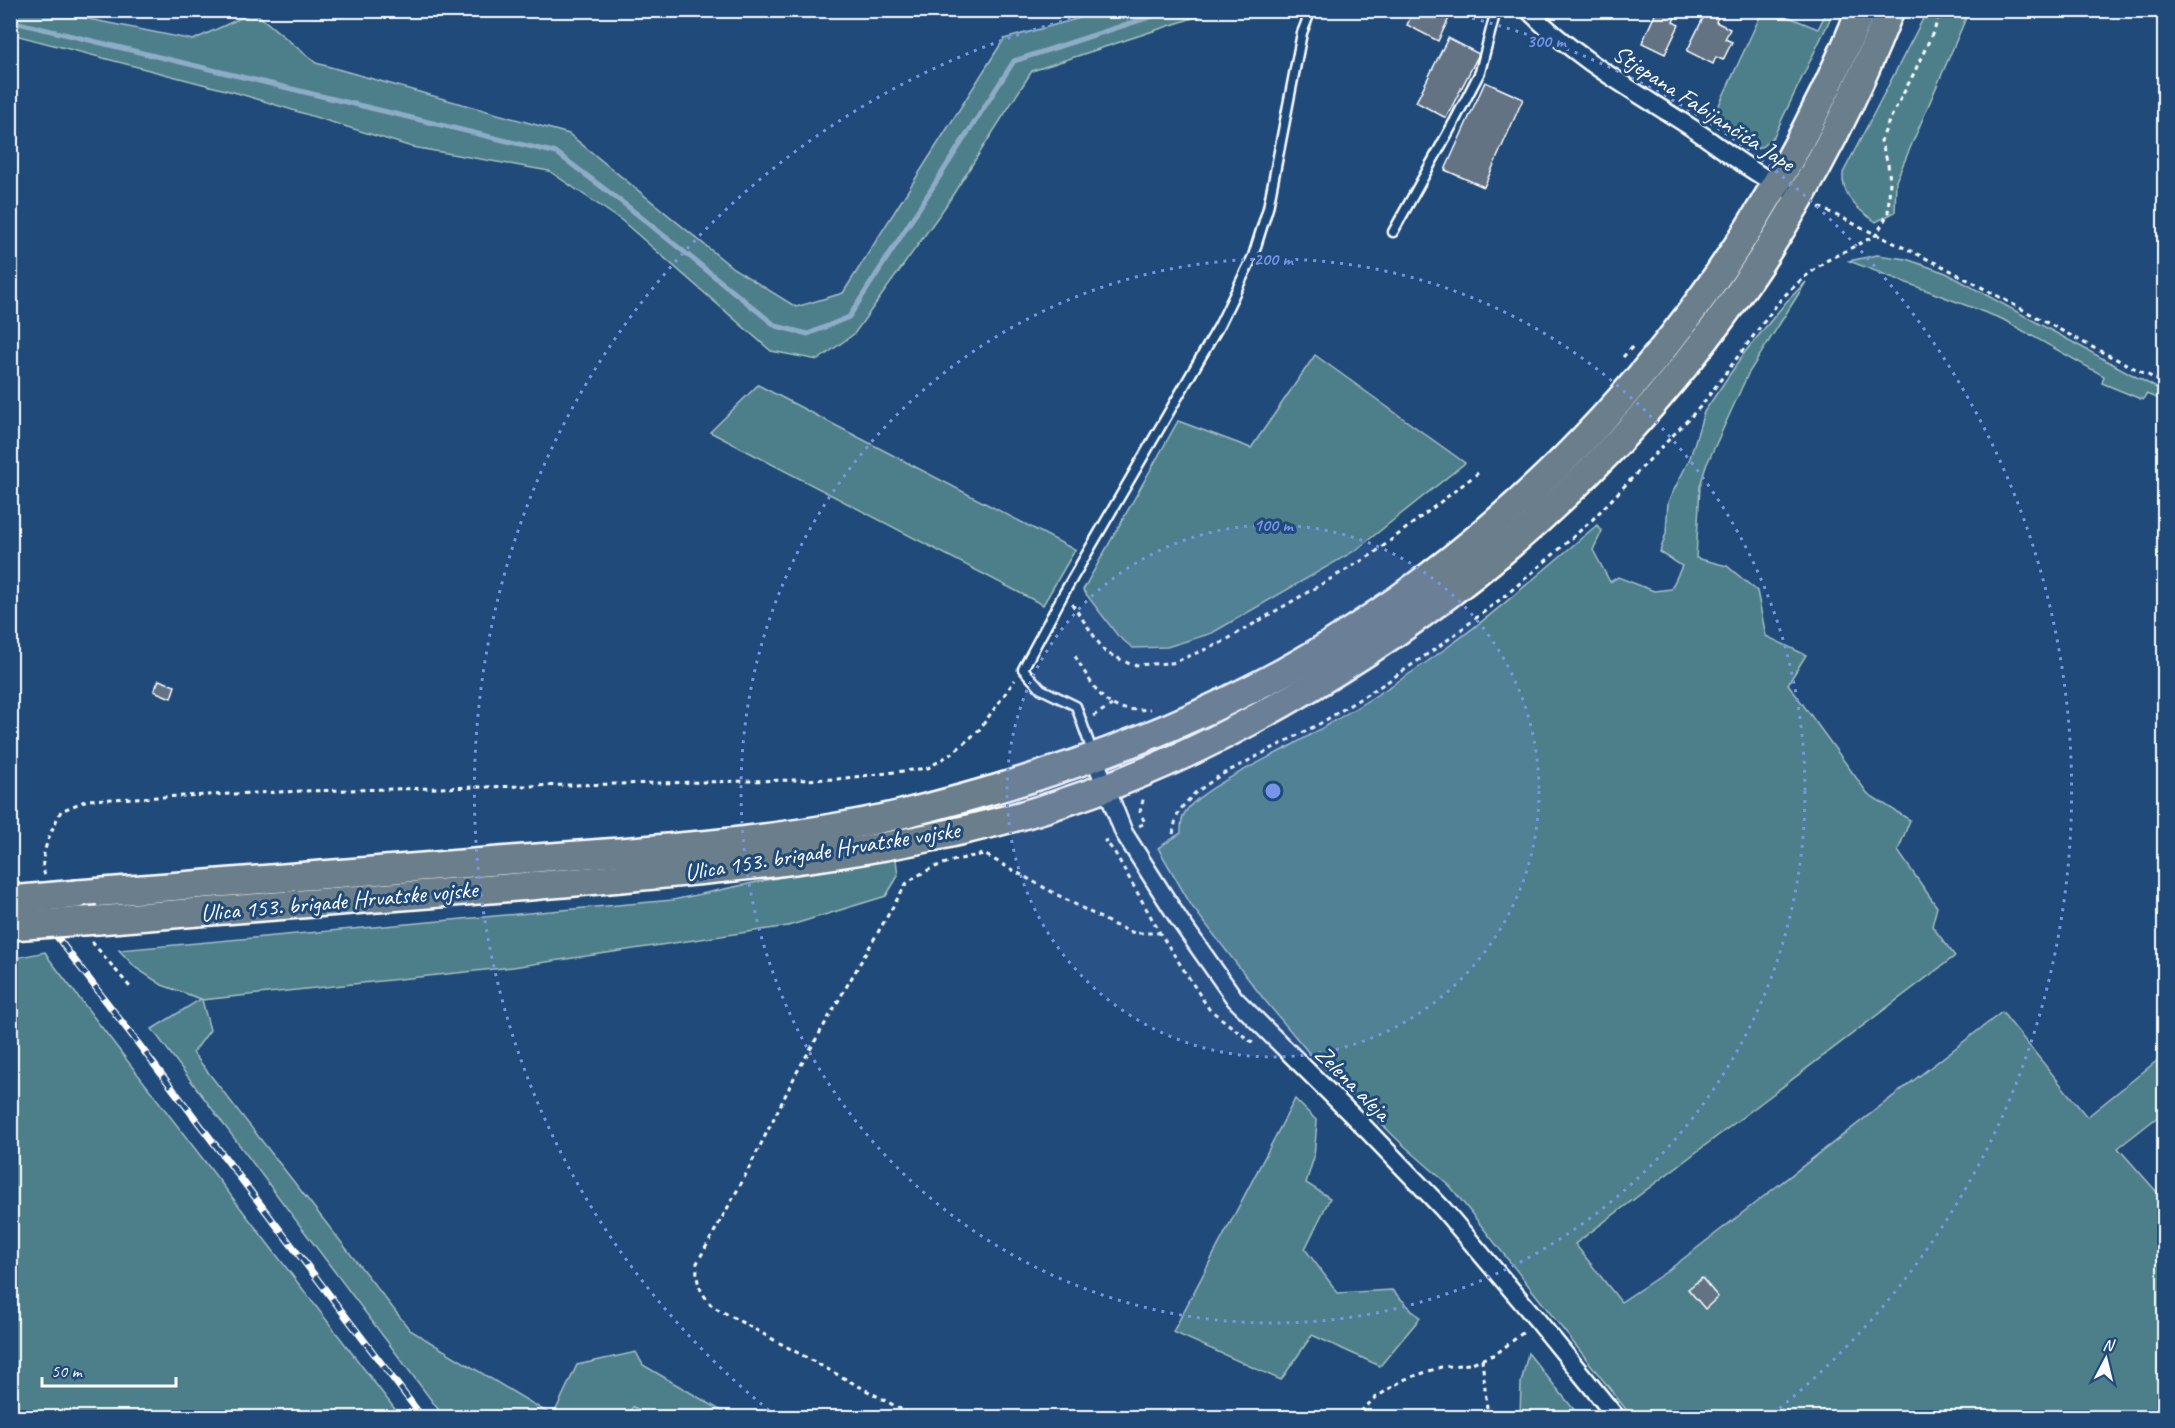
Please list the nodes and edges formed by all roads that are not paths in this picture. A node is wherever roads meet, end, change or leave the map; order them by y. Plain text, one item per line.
1 (1311, 10) edge
2 (1496, 10) edge
3 (1528, 10) edge
4 (1861, 10) edge
5 (1890, 10) edge
6 (1776, 185) junction
7 (1800, 198) junction
8 (1393, 232) dead end
9 (1094, 757) junction
10 (1105, 787) junction
11 (10, 900) edge
12 (11, 926) edge
13 (1617, 1418) edge

1 - 9 lane
2 - 8 lane
3 - 6 street, Stjepana Fabijančića Jape
4 - 6 main road, Ulica 153. brigade Hrvatske vojske
5 - 7 main road, Ulica 153. brigade Hrvatske vojske
6 - 7 street, Stjepana Fabijančića Jape
6 - 9 main road, Ulica 153. brigade Hrvatske vojske
7 - 10 main road, Ulica 153. brigade Hrvatske vojske
9 - 10 street, Zelena aleja
9 - 11 main road, Ulica 153. brigade Hrvatske vojske, bridge
10 - 12 main road, Ulica 153. brigade Hrvatske vojske, bridge
10 - 13 street, Zelena aleja

